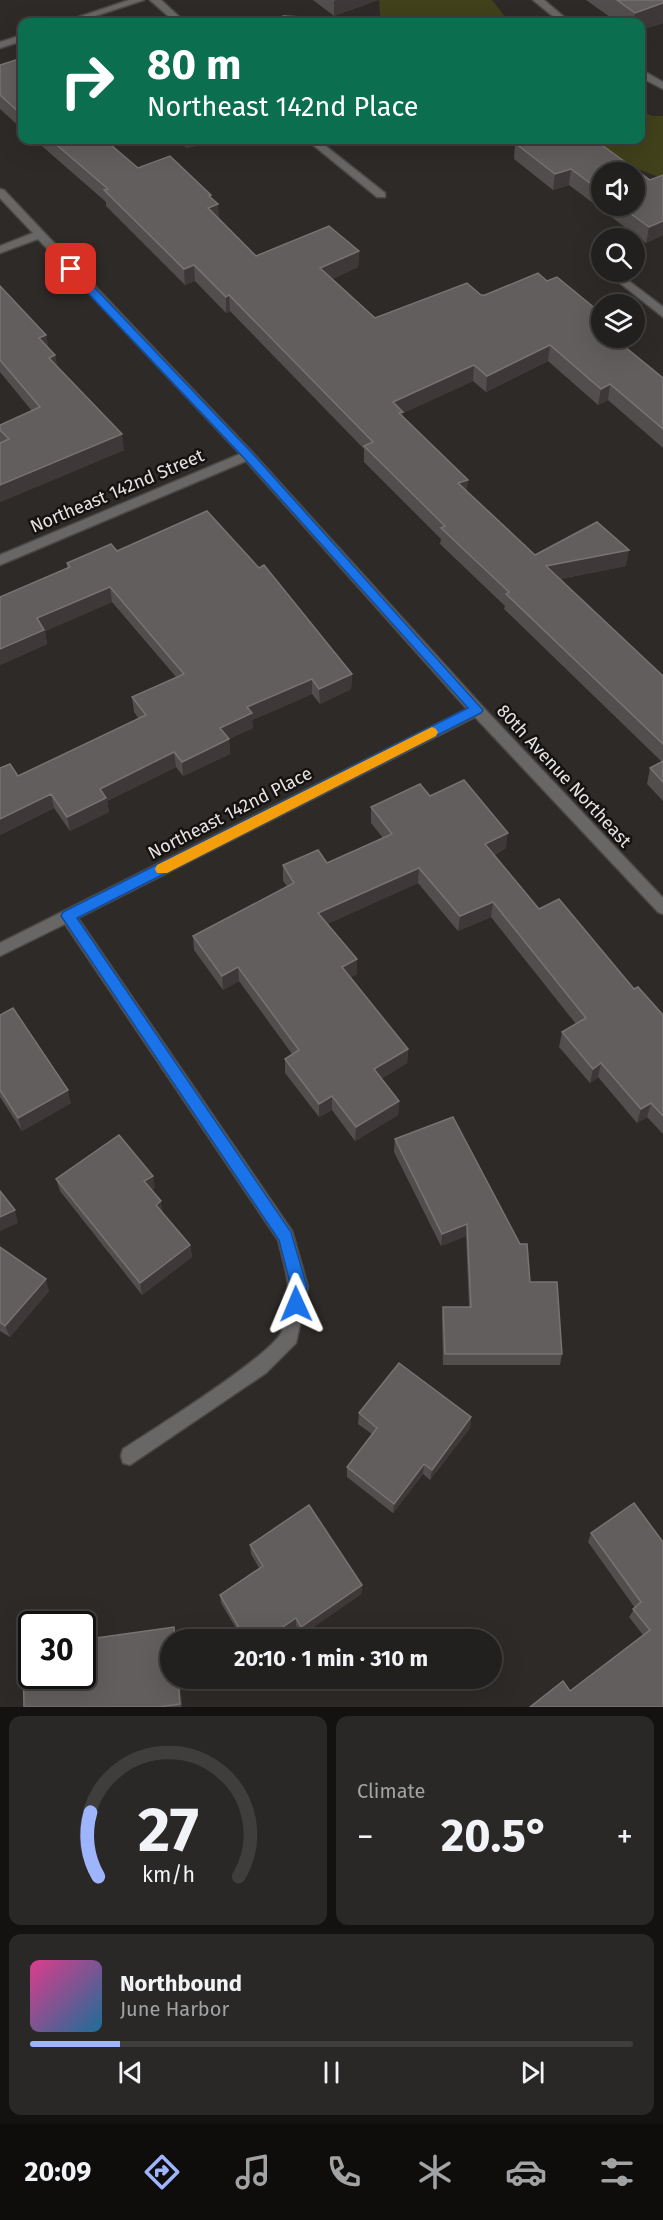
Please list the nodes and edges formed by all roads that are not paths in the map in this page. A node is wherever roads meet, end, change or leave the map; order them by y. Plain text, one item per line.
1 (139, 0) edge
2 (155, 0) edge
3 (538, 0) edge
4 (82, 18) edge
5 (175, 18) edge
6 (560, 18) edge
7 (18, 39) edge
8 (0, 45) edge
9 (645, 75) edge
10 (663, 86) edge
11 (317, 144) edge
12 (0, 192) edge
13 (381, 195) dead end
14 (39, 235) junction
15 (0, 250) edge
16 (624, 282) edge
17 (663, 313) edge
18 (248, 455) junction
19 (0, 560) edge
20 (477, 710) junction
21 (663, 908) edge
22 (68, 916) junction
23 (0, 950) edge
24 (130, 1456) dead end

1 - 4 street
2 - 5 street
3 - 6 street
7 - 8 street
9 - 10 street
11 - 13 street
12 - 14 street, 80th Avenue Northeast
14 - 15 street
14 - 18 street, 80th Avenue Northeast
16 - 17 street
18 - 19 street, Northeast 142nd Street
18 - 20 street, 80th Avenue Northeast
20 - 21 street, 80th Avenue Northeast
20 - 22 street, Northeast 142nd Place
22 - 23 street, Northeast 142nd Place
22 - 24 street

